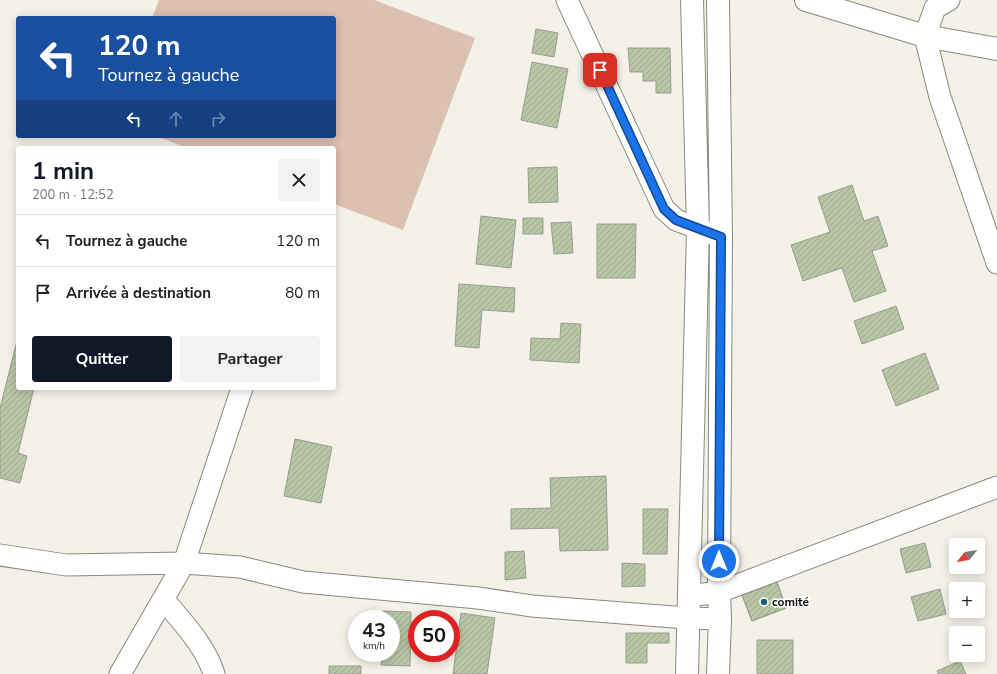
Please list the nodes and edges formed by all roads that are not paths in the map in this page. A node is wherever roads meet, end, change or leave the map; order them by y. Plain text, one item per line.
1 (567, 0) edge
2 (692, 0) edge
3 (718, 0) edge
4 (806, 0) edge
5 (949, 0) edge
6 (925, 36) junction
7 (997, 49) edge
8 (698, 229) junction
9 (721, 237) junction
10 (997, 263) edge
11 (241, 390) edge
12 (997, 487) edge
13 (0, 555) edge
14 (184, 564) junction
15 (719, 592) junction
16 (689, 596) junction
17 (164, 600) junction
18 (687, 618) junction
19 (720, 619) junction
20 (120, 674) edge
21 (214, 674) edge
22 (687, 674) edge
23 (718, 674) edge

1 - 8 street
2 - 8 main road
3 - 9 main road
4 - 6 main road
5 - 6 street
6 - 7 main road
6 - 10 street
8 - 9 street
8 - 16 main road
9 - 15 main road
11 - 14 street
12 - 15 street
13 - 14 street
14 - 17 street
14 - 18 street
15 - 16 street
15 - 19 main road
16 - 18 main road
17 - 20 street
17 - 21 street
18 - 19 street
18 - 22 main road
19 - 23 main road

